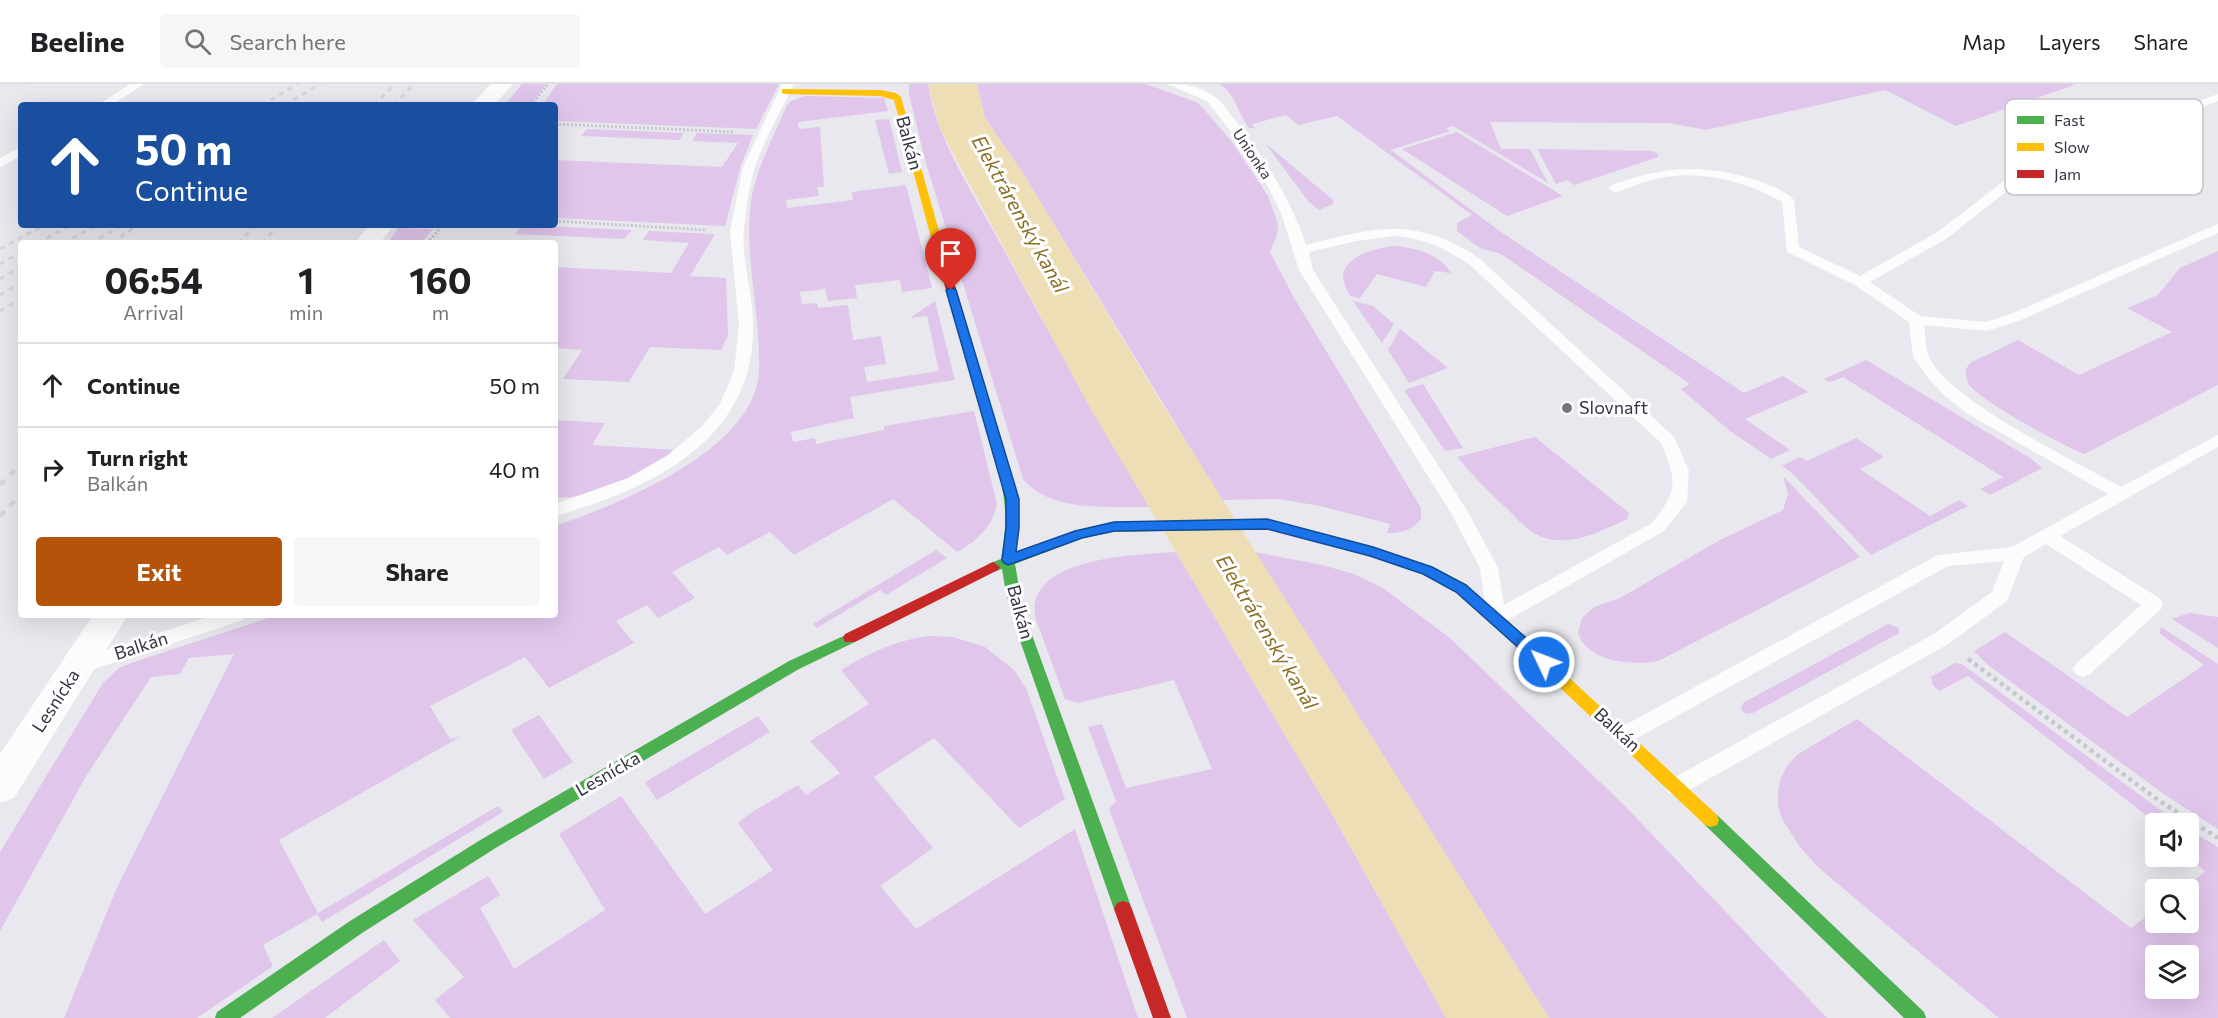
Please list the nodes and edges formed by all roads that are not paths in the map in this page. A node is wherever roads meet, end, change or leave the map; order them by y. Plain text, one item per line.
1 (138, 84) edge
2 (503, 84) edge
3 (1173, 84) edge
4 (786, 87) edge
5 (2218, 97) edge
6 (109, 102) edge
7 (485, 102) edge
8 (2203, 103) edge
9 (18, 153) edge
10 (0, 163) edge
11 (2005, 186) edge
12 (1615, 189) dead end
13 (380, 228) edge
14 (2218, 228) edge
15 (370, 240) edge
16 (1302, 250) junction
17 (1860, 282) junction
18 (1916, 320) junction
19 (2218, 440) edge
20 (2121, 494) junction
21 (558, 509) edge
22 (1144, 525) joint
23 (2045, 535) junction
24 (2016, 553) junction
25 (1008, 560) junction
26 (109, 618) edge
27 (227, 618) edge
28 (1496, 618) junction
29 (79, 666) junction
30 (2083, 669) dead end
31 (1623, 736) junction
32 (0, 786) edge
33 (1676, 788) junction
34 (224, 1018) edge
35 (1162, 1018) edge
36 (1917, 1018) edge

1 - 6 lane
2 - 7 street
3 - 16 lane, Unionka
4 - 21 lane, Balkán
4 - 25 street, Balkán
5 - 8 lane
9 - 10 lane
11 - 17 lane
12 - 17 lane
13 - 15 street
14 - 18 lane
16 - 28 lane, Unionka
16 - 28 lane
17 - 18 lane
18 - 20 lane
19 - 20 lane
20 - 23 lane
22 - 25 street, Lesnícka
22 - 28 street, Balkán
23 - 24 lane
23 - 30 lane
24 - 31 lane
24 - 33 lane
25 - 34 street, Lesnícka
25 - 35 street, Balkán
26 - 29 street, Lesnícka
27 - 29 lane, Balkán
28 - 31 street, Balkán
29 - 32 street, Lesnícka
31 - 33 street, Balkán
33 - 36 street, Balkán

